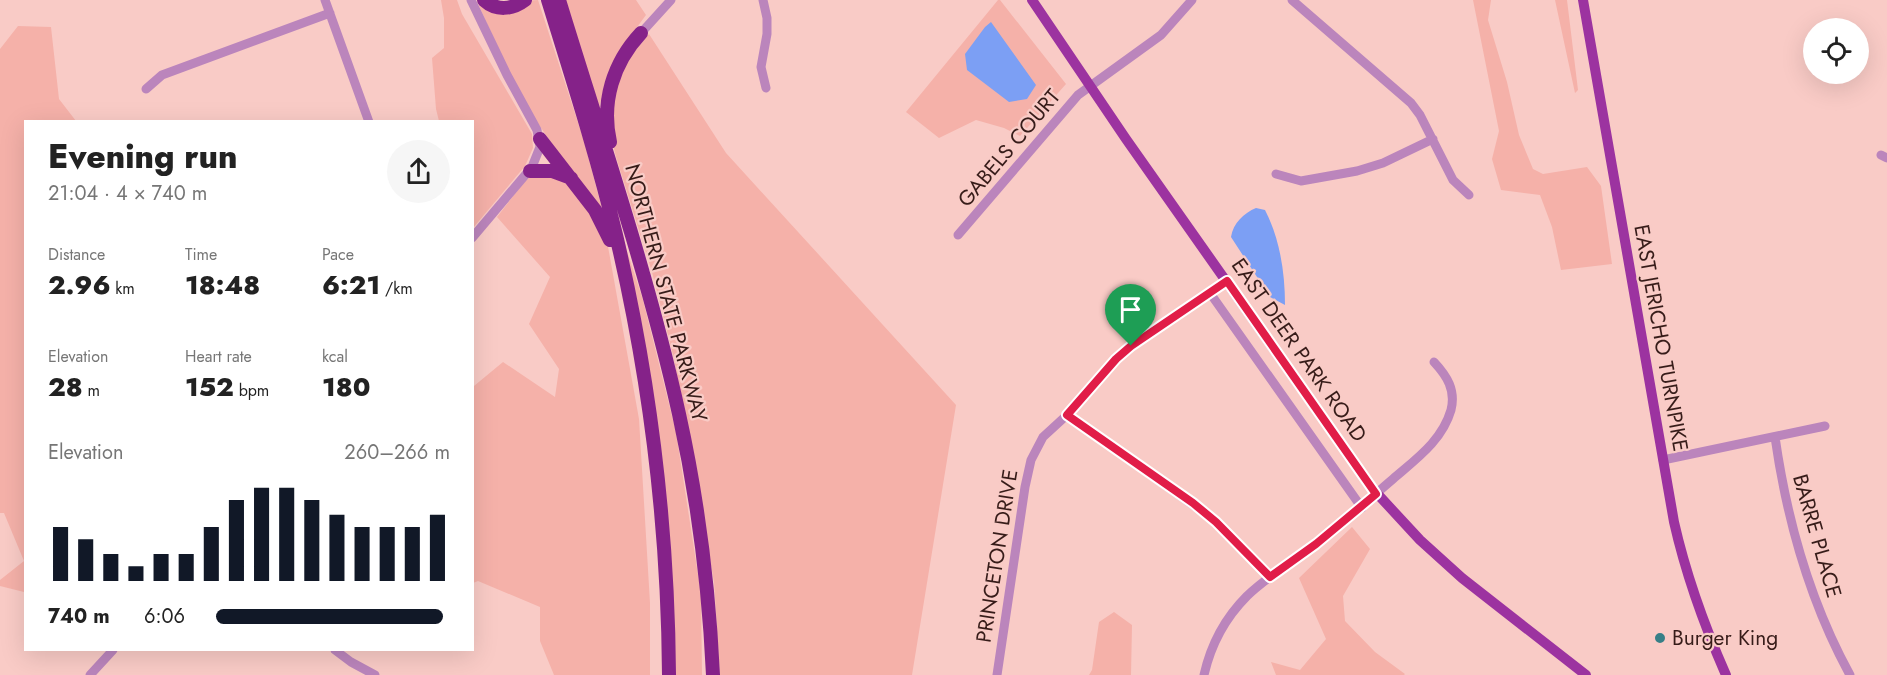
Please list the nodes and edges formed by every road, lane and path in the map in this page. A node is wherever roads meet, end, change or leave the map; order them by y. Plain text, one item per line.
1 (325, 0) edge
2 (472, 0) edge
3 (525, 0) edge
4 (548, 0) edge
5 (559, 0) edge
6 (670, 0) edge
7 (763, 0) edge
8 (1032, 0) edge
9 (1192, 0) edge
10 (1292, 0) edge
11 (1583, 0) edge
12 (481, 7) edge
13 (330, 13) junction
14 (641, 33) joint
15 (1090, 85) junction
16 (766, 88) dead end
17 (146, 89) dead end
18 (368, 120) edge
19 (540, 139) junction
20 (1433, 139) junction
21 (530, 171) junction
22 (1276, 174) dead end
23 (572, 178) junction
24 (618, 195) junction
25 (1469, 195) dead end
26 (958, 235) dead end
27 (474, 236) edge
28 (1227, 281) junction
29 (1210, 293) junction
30 (634, 320) junction
31 (1434, 362) dead end
32 (1067, 415) junction
33 (1825, 426) dead end
34 (1775, 437) junction
35 (1663, 460) junction
36 (1376, 494) junction
37 (1362, 508) junction
38 (1270, 577) junction
39 (112, 651) edge
40 (336, 651) edge
41 (90, 675) edge
42 (375, 675) edge
43 (669, 675) edge
44 (713, 675) edge
45 (997, 675) edge
46 (1204, 675) edge
47 (1586, 675) edge
48 (1726, 675) edge
49 (1850, 675) edge

1 - 13 street
2 - 12 street
3 - 12 highway
4 - 30 highway, NORTHERN STATE PARKWAY
5 - 24 highway, NORTHERN STATE PARKWAY
6 - 14 street
7 - 16 street
8 - 15 main road, EAST DEER PARK ROAD
9 - 15 street, GABELS COURT
10 - 20 street
11 - 35 main road, EAST JERICHO TURNPIKE
12 - 19 street
13 - 17 street
13 - 18 street
14 - 24 highway
15 - 26 street, GABELS COURT
15 - 28 main road, EAST DEER PARK ROAD
19 - 21 street
19 - 23 highway
20 - 22 street
20 - 25 street
21 - 23 highway
21 - 27 street
23 - 30 highway
24 - 44 highway, NORTHERN STATE PARKWAY
28 - 29 street, PRINCETON DRIVE
28 - 36 main road, EAST DEER PARK ROAD
29 - 32 street, PRINCETON DRIVE
29 - 37 street
30 - 43 highway, NORTHERN STATE PARKWAY
31 - 36 street
32 - 38 street
32 - 45 street, PRINCETON DRIVE
33 - 34 street
34 - 35 street
34 - 49 street, BARRE PLACE
35 - 48 main road, EAST JERICHO TURNPIKE
36 - 37 street
36 - 47 main road, EAST DEER PARK ROAD
37 - 38 street
38 - 46 street
39 - 41 street
40 - 42 street

